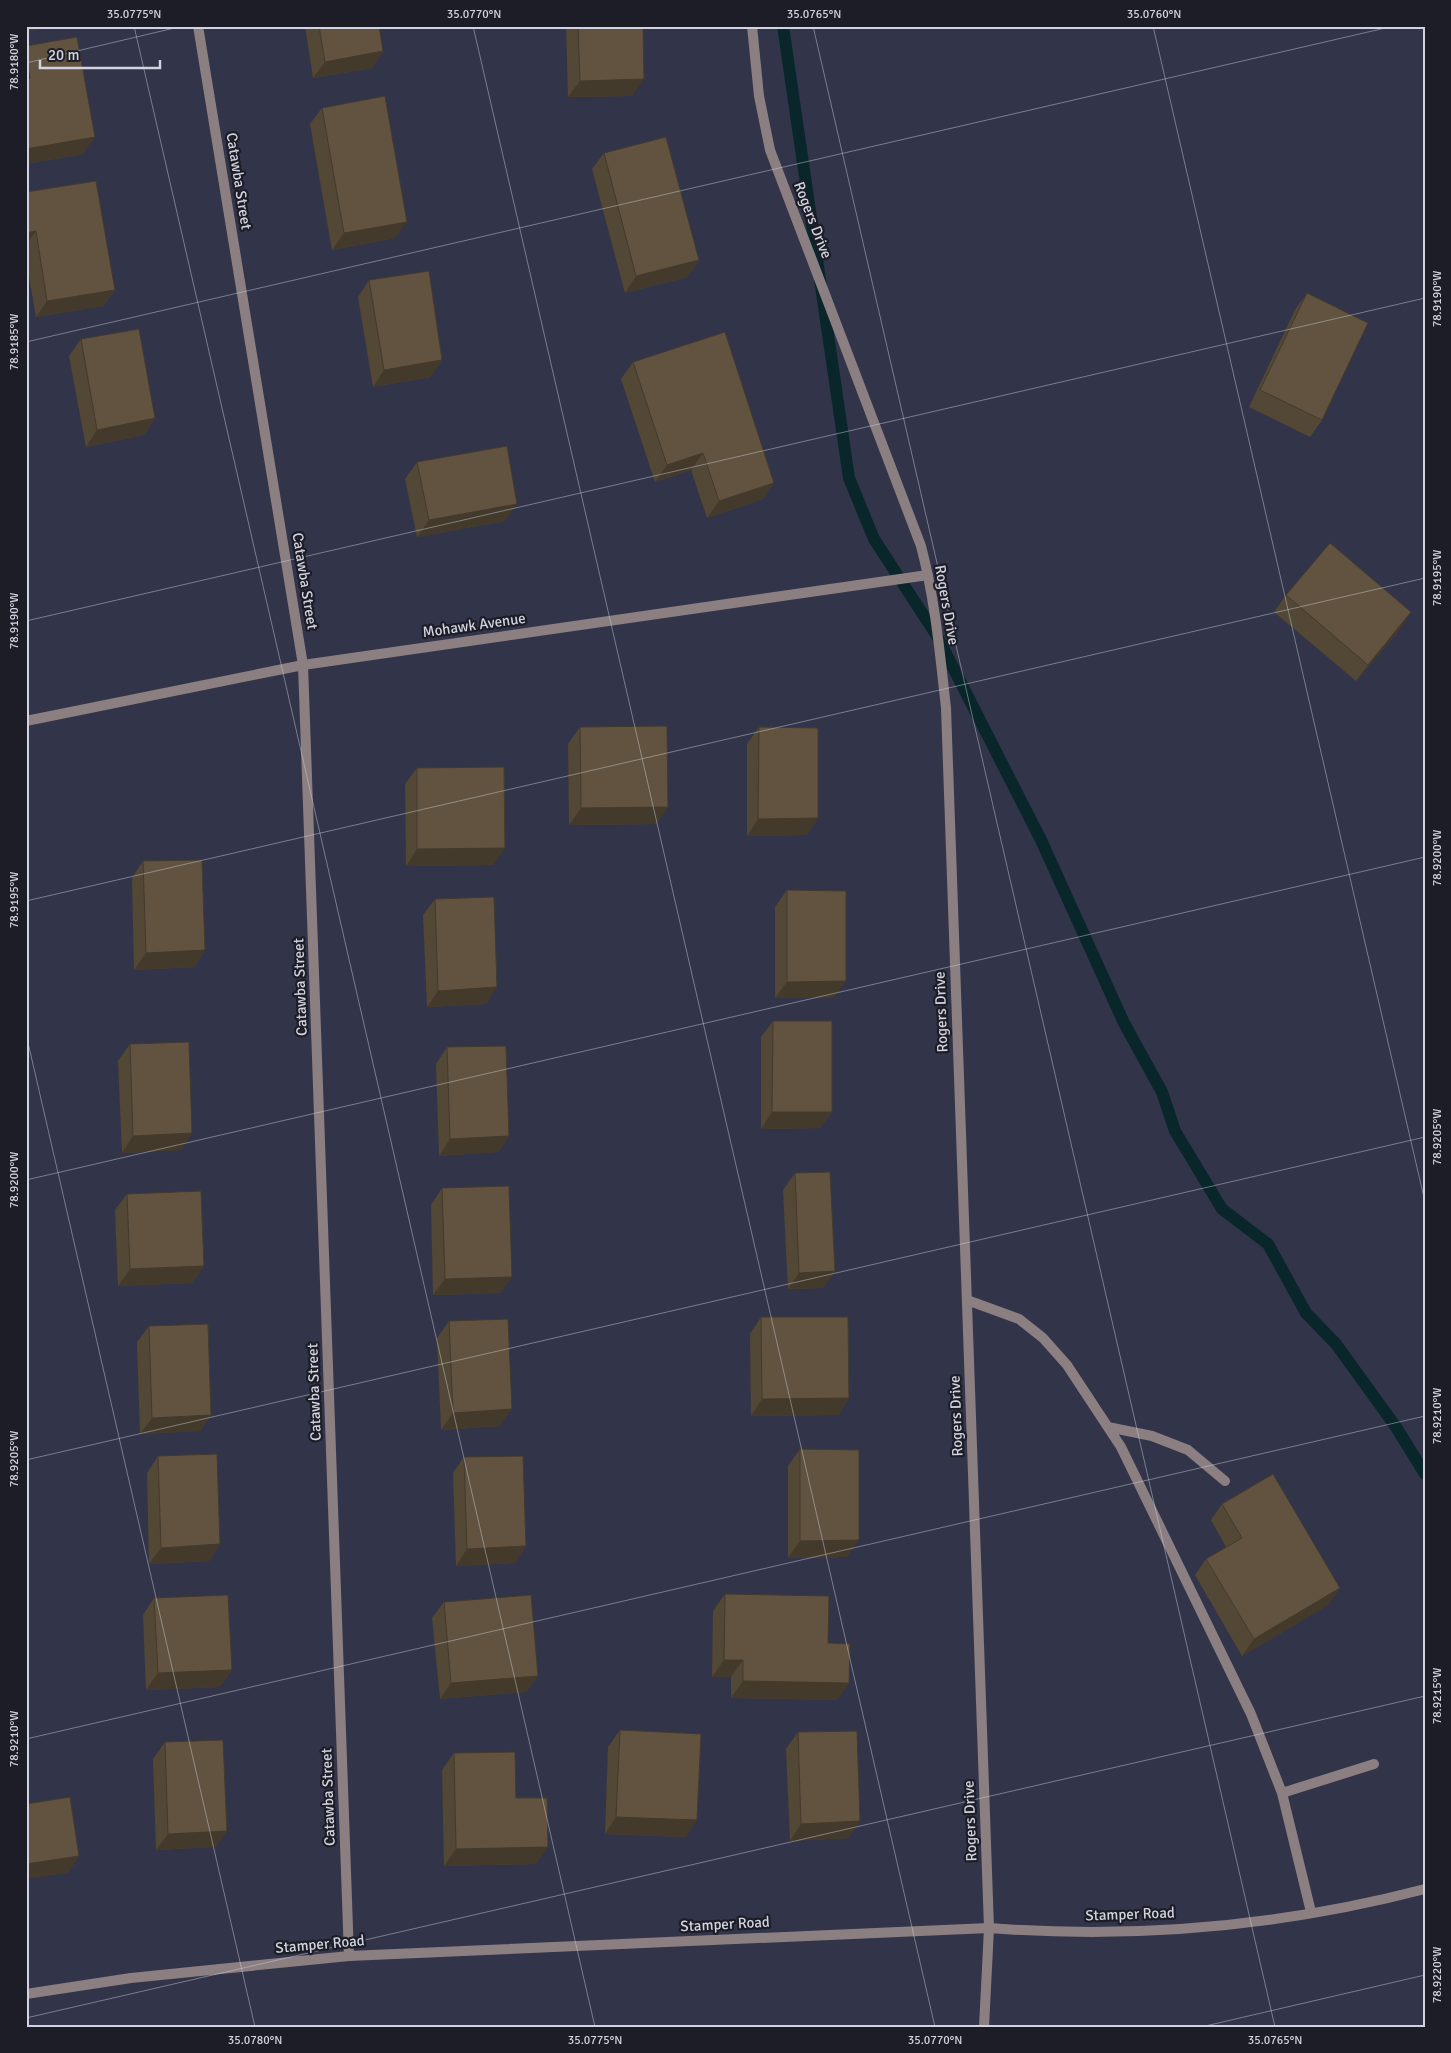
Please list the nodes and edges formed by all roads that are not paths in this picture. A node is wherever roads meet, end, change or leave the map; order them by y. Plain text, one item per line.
1 (198, 26) edge
2 (752, 26) edge
3 (928, 575) junction
4 (303, 665) junction
5 (26, 721) edge
6 (967, 1300) junction
7 (1108, 1427) junction
8 (1225, 1481) dead end
9 (1374, 1764) dead end
10 (1282, 1793) junction
11 (1425, 1889) edge
12 (1311, 1912) junction
13 (988, 1928) junction
14 (348, 1956) junction
15 (26, 1994) edge
16 (984, 2027) edge

1 - 4 street, Catawba Street
2 - 3 street, Rogers Drive
3 - 4 street, Mohawk Avenue
3 - 6 street, Rogers Drive
4 - 5 street, Mohawk Avenue
4 - 14 street, Catawba Street
6 - 7 street
6 - 13 street, Rogers Drive
7 - 8 street
7 - 10 street
9 - 10 street
10 - 12 street
11 - 12 street, Stamper Road
12 - 13 street, Stamper Road
13 - 14 street, Stamper Road
13 - 16 street, Rogers Drive
14 - 15 street, Stamper Road

